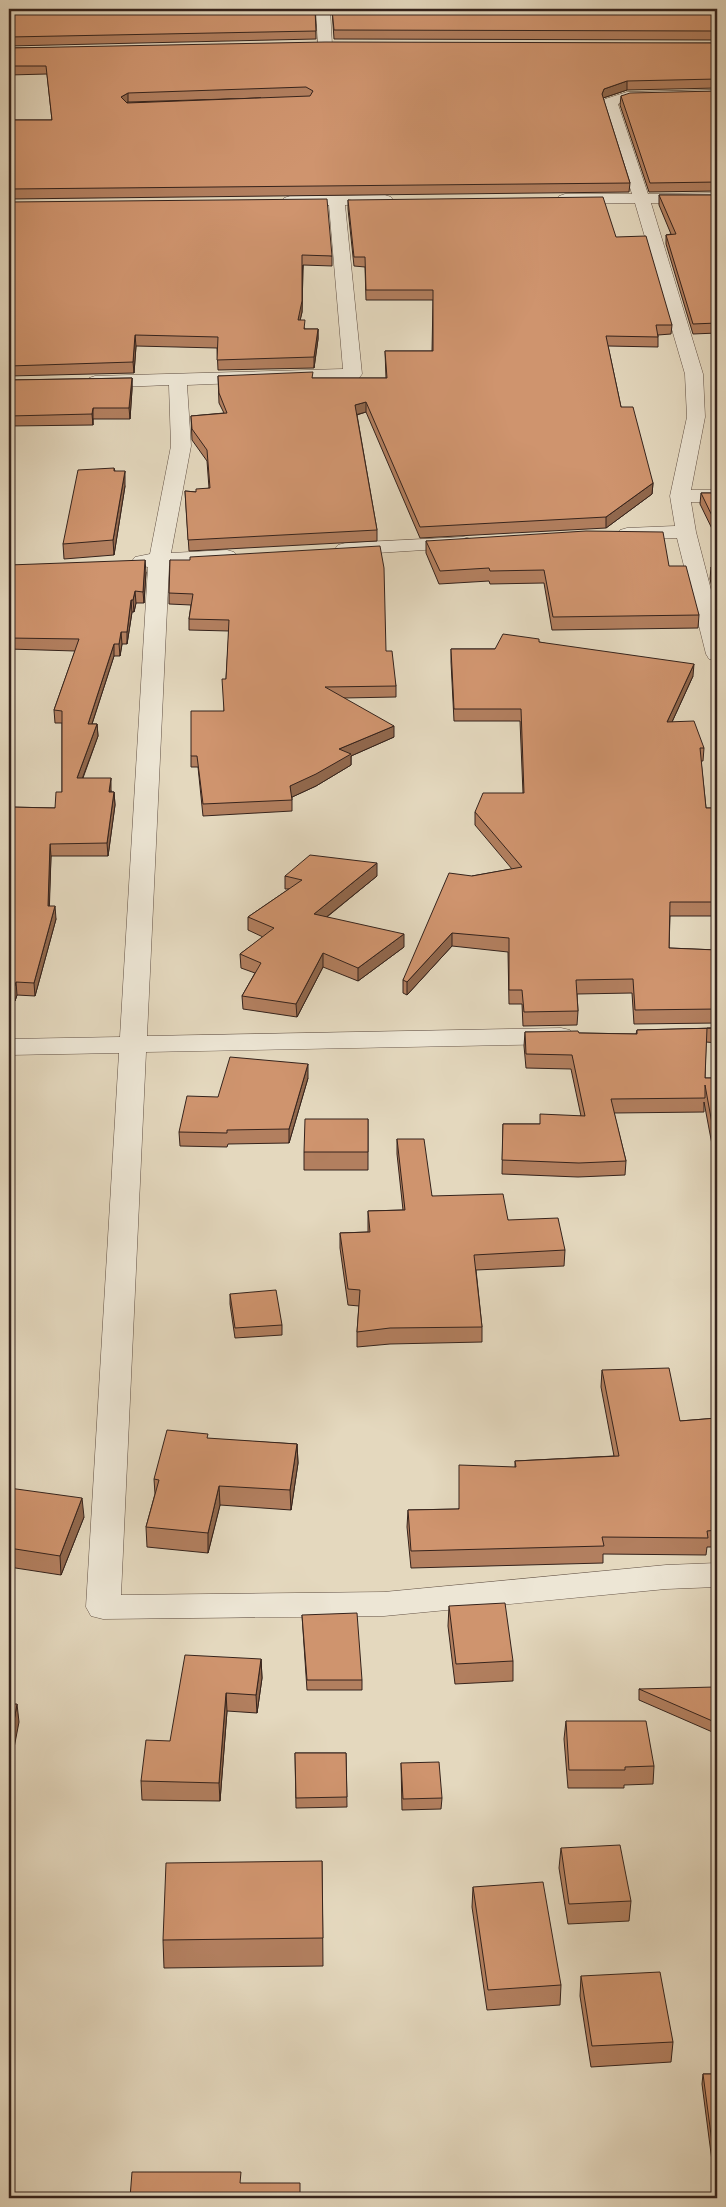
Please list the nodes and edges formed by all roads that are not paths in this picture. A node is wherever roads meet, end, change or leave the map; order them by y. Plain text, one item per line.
1 (323, 9) edge
2 (325, 46) edge
3 (717, 94) edge
4 (717, 198) edge
5 (554, 199) edge
6 (642, 199) junction
7 (396, 200) edge
8 (278, 201) edge
9 (337, 201) junction
10 (178, 380) junction
11 (78, 382) edge
12 (680, 496) junction
13 (717, 496) edge
14 (686, 532) junction
15 (608, 534) edge
16 (478, 542) edge
17 (329, 550) edge
18 (249, 555) edge
19 (159, 560) junction
20 (122, 562) edge
21 (717, 654) edge
22 (589, 1035) edge
23 (133, 1045) junction
24 (9, 1046) edge
25 (717, 1575) edge

1 - 2 street
3 - 6 street
4 - 6 street
5 - 6 street
6 - 12 street
7 - 9 street
8 - 9 street
9 - 10 street
10 - 11 street
10 - 19 street
12 - 13 street
12 - 14 street
14 - 15 street
14 - 21 street
16 - 17 street
18 - 19 street
19 - 20 street
19 - 23 street
22 - 23 street
23 - 24 street
23 - 25 street

